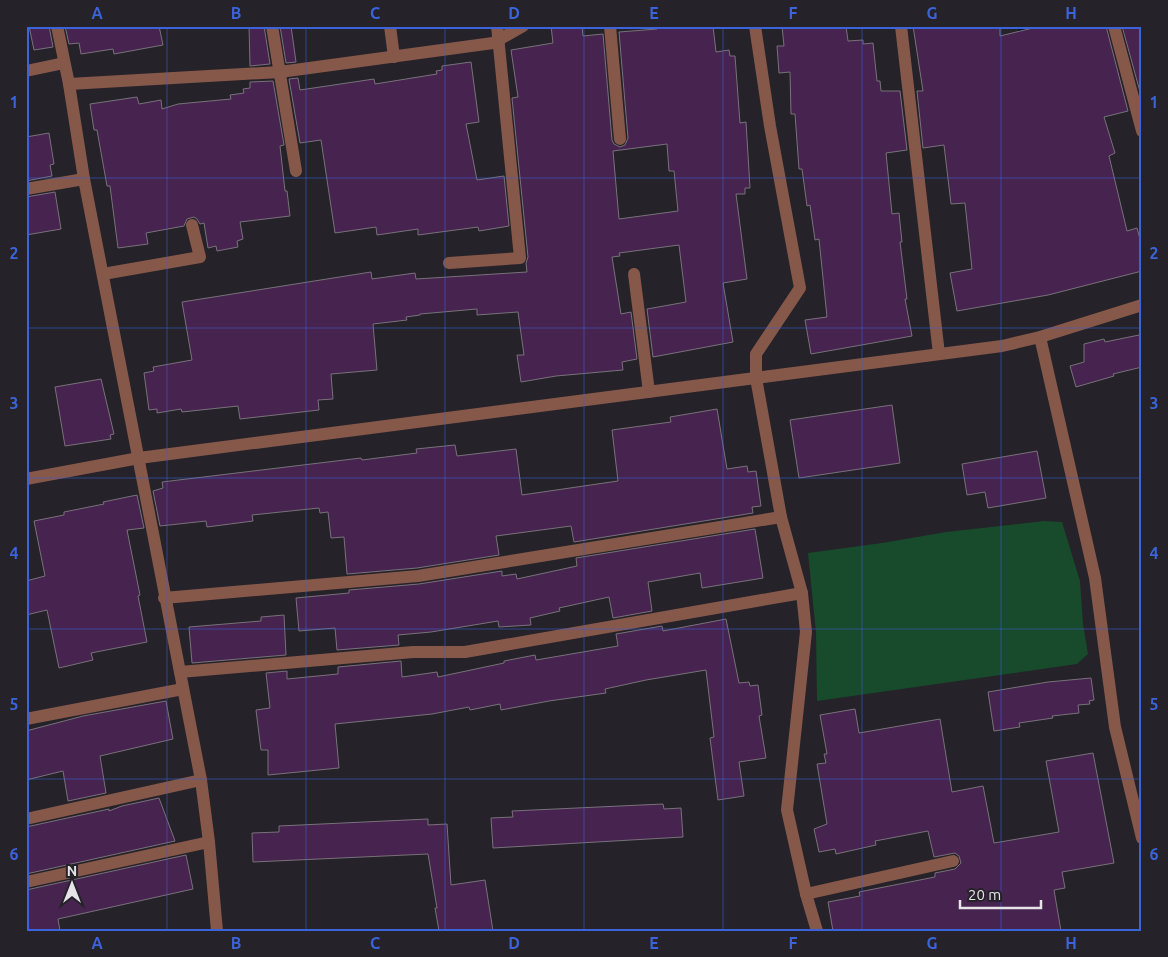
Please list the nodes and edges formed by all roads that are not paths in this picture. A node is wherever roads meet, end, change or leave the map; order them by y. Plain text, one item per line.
1 (57, 26) edge
2 (272, 26) edge
3 (390, 26) edge
4 (497, 26) edge
5 (523, 26) edge
6 (610, 26) edge
7 (755, 26) edge
8 (901, 26) edge
9 (1114, 26) edge
10 (498, 40) junction
11 (394, 57) junction
12 (64, 63) junction
13 (26, 71) edge
14 (280, 72) junction
15 (69, 84) junction
16 (1142, 131) edge
17 (620, 139) dead end
18 (296, 172) dead end
19 (84, 179) junction
20 (26, 189) edge
21 (192, 225) dead end
22 (449, 263) dead end
23 (103, 274) junction
24 (634, 274) dead end
25 (1142, 305) edge
26 (1040, 338) junction
27 (939, 354) junction
28 (756, 378) junction
29 (649, 392) junction
30 (139, 458) junction
31 (26, 480) edge
32 (781, 517) junction
33 (802, 593) junction
34 (164, 598) junction
35 (180, 672) junction
36 (183, 689) junction
37 (26, 719) edge
38 (201, 780) junction
39 (26, 819) edge
40 (1142, 838) edge
41 (209, 842) junction
42 (953, 861) dead end
43 (26, 882) edge
44 (806, 894) junction
45 (217, 931) edge
46 (817, 931) edge

1 - 12 street
2 - 14 street
3 - 11 street
4 - 10 street
5 - 10 street
6 - 17 street
7 - 28 street
8 - 27 street
9 - 16 street
10 - 11 street
10 - 22 street
11 - 14 street
12 - 13 street
12 - 15 street
14 - 15 street
14 - 18 street
15 - 19 street
19 - 20 street
19 - 23 street
21 - 23 street
23 - 30 street
24 - 29 street
25 - 26 street
26 - 27 street
26 - 40 street
27 - 28 street
28 - 29 street
28 - 32 street
29 - 30 street
30 - 31 street
30 - 34 street
32 - 33 street
32 - 34 street
33 - 35 street
33 - 44 street
34 - 35 street
35 - 36 street
36 - 37 street
36 - 38 street
38 - 39 street
38 - 41 street
41 - 43 street
41 - 45 street
42 - 44 street
44 - 46 street

